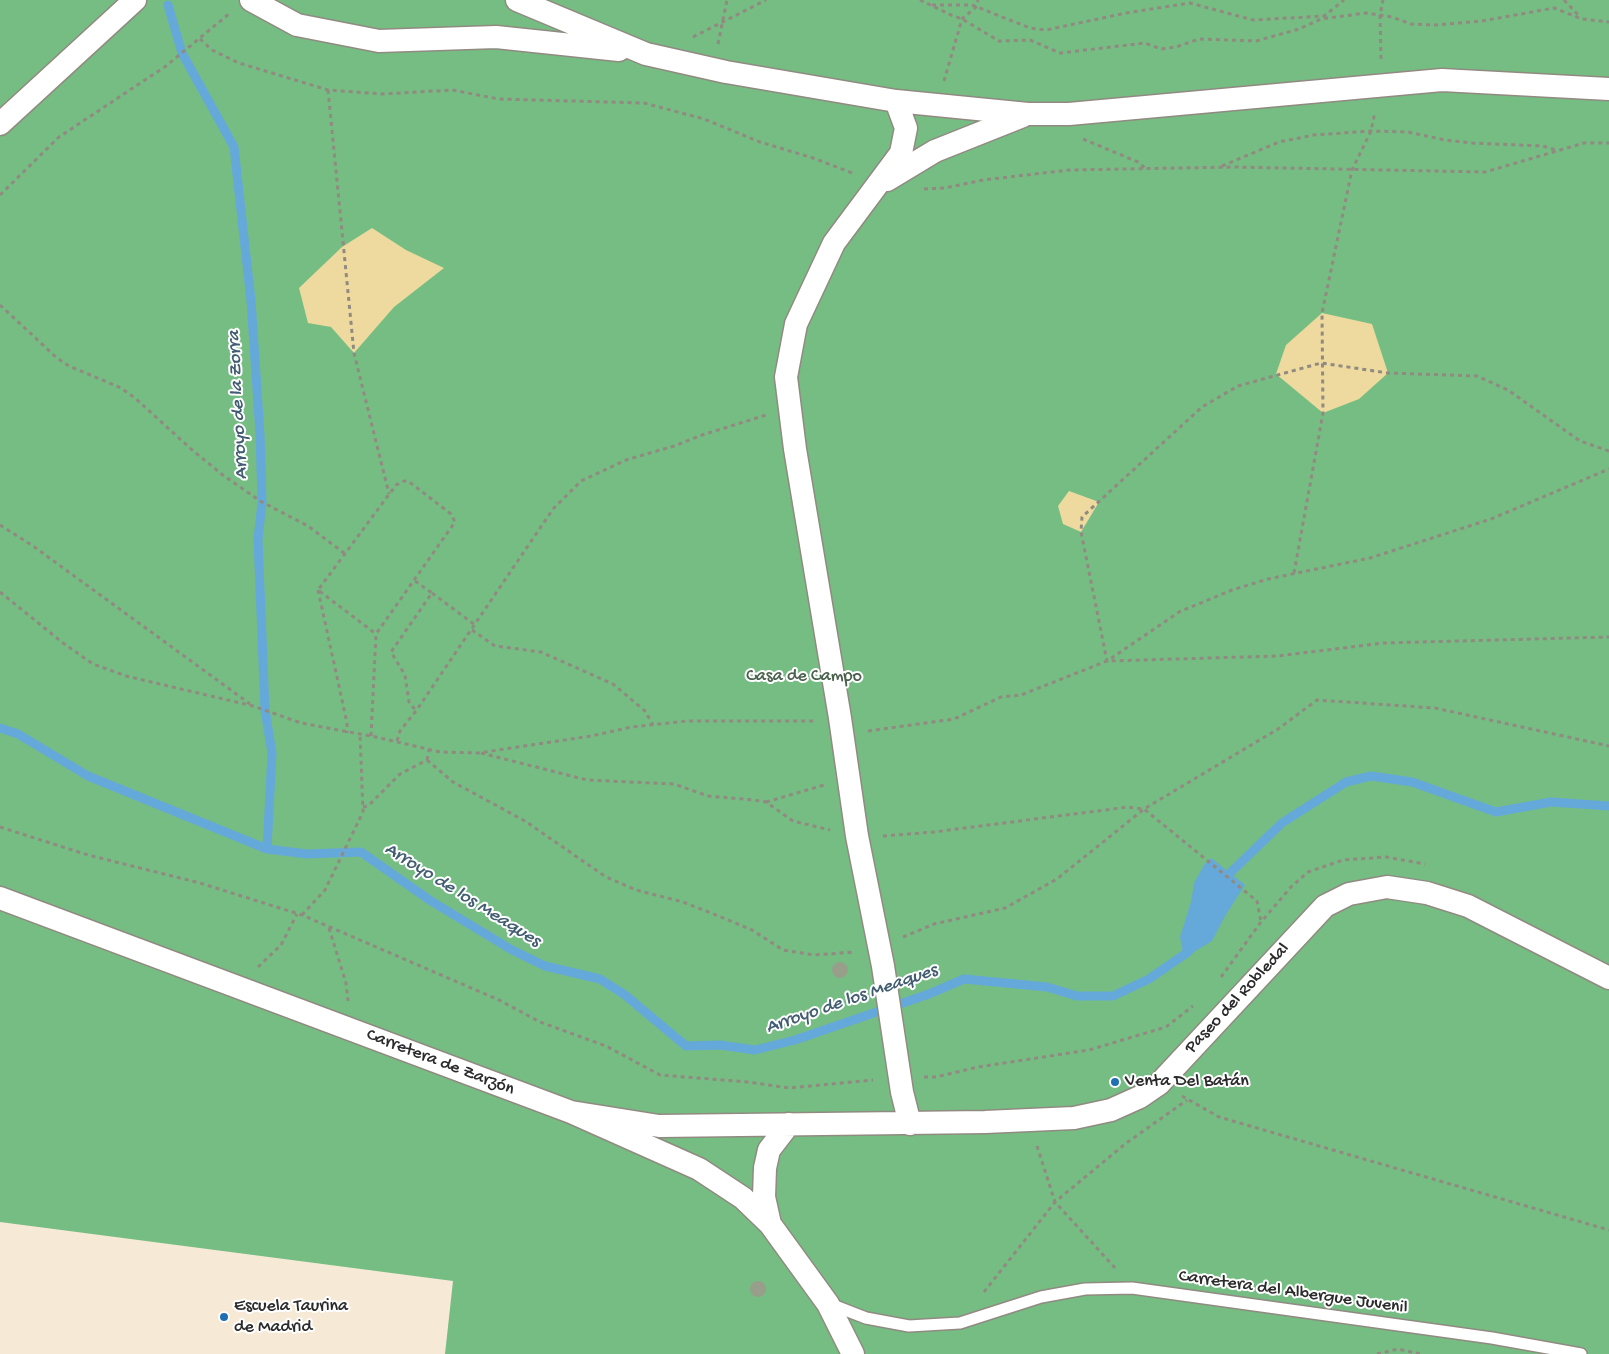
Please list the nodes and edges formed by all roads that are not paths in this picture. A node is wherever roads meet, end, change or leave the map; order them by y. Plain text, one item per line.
1 (135, 0) edge
2 (517, 0) edge
3 (242, 5) edge
4 (646, 54) junction
5 (1609, 89) edge
6 (896, 101) junction
7 (1028, 114) junction
8 (0, 124) edge
9 (880, 184) junction
10 (0, 898) edge
11 (1609, 978) edge
12 (571, 1112) junction
13 (789, 1124) junction
14 (910, 1124) junction
15 (770, 1224) junction
16 (828, 1304) junction
17 (852, 1354) edge
18 (1580, 1354) edge

1 - 8 street
2 - 4 street
3 - 4 street
4 - 6 street
5 - 7 street
6 - 7 street
6 - 9 street
7 - 9 street
9 - 14 street
10 - 12 street, Carretera de Zarzón
11 - 14 street, Paseo del Robledal
12 - 13 street, Paseo del Robledal
12 - 15 street, Carretera de Zarzón
13 - 14 street, Paseo del Robledal
13 - 15 street
15 - 16 street, Carretera de Zarzón
16 - 17 street, Carretera de Zarzón
16 - 18 lane, Carretera del Albergue Juvenil

